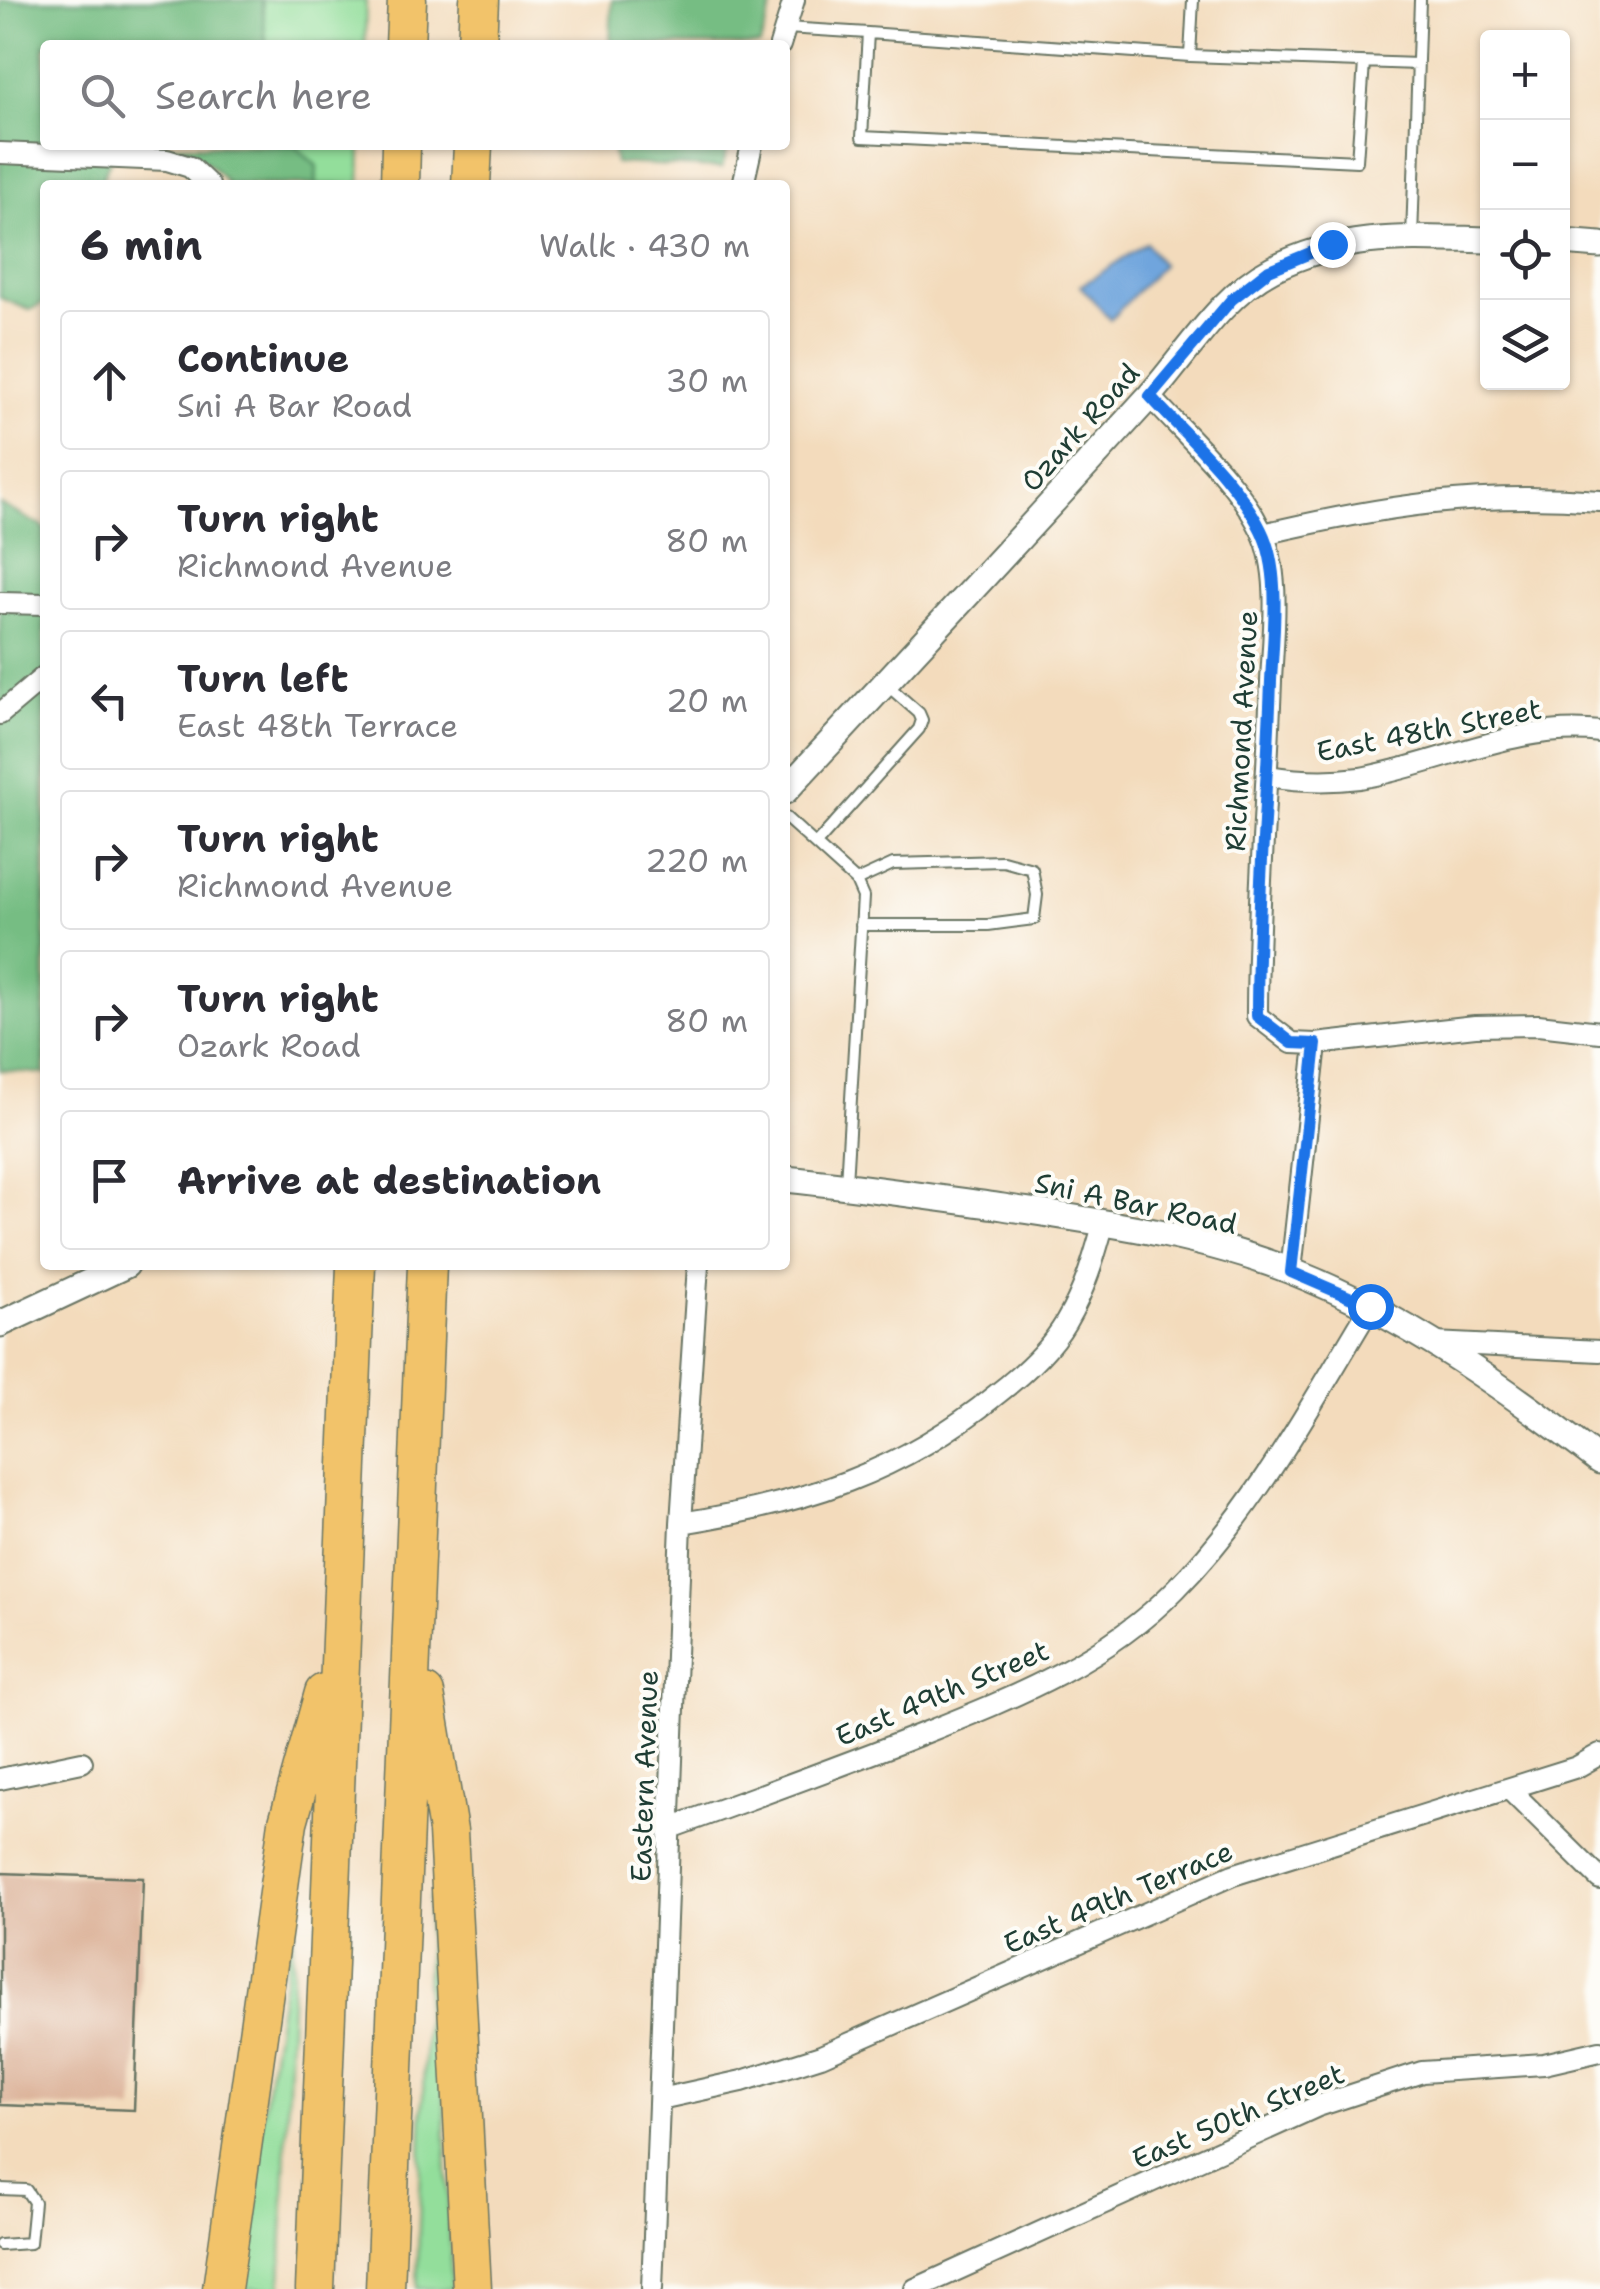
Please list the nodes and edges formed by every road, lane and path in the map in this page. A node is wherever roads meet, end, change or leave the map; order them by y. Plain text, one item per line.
1 (407, 0) edge
2 (478, 0) edge
3 (794, 0) edge
4 (1193, 0) edge
5 (1420, 0) edge
6 (868, 34) junction
7 (783, 36) edge
8 (405, 40) edge
9 (477, 40) edge
10 (1190, 56) junction
11 (1364, 63) junction
12 (1418, 64) junction
13 (401, 150) edge
14 (472, 150) edge
15 (751, 150) edge
16 (0, 153) edge
17 (204, 180) edge
18 (400, 180) edge
19 (471, 180) edge
20 (744, 180) edge
21 (1412, 238) junction
22 (1480, 240) edge
23 (1570, 242) edge
24 (1600, 244) edge
25 (1150, 396) junction
26 (1600, 501) edge
27 (1263, 534) junction
28 (0, 603) edge
29 (40, 604) edge
30 (40, 680) edge
31 (885, 683) junction
32 (0, 714) edge
33 (1600, 732) edge
34 (1268, 776) junction
35 (790, 786) edge
36 (790, 822) edge
37 (816, 844) junction
38 (856, 881) junction
39 (861, 925) junction
40 (1600, 1032) edge
41 (1316, 1044) junction
42 (790, 1179) edge
43 (846, 1185) junction
44 (1104, 1222) junction
45 (115, 1270) edge
46 (356, 1270) edge
47 (427, 1270) edge
48 (698, 1270) edge
49 (1291, 1272) junction
50 (1370, 1306) junction
51 (0, 1324) edge
52 (1434, 1342) junction
53 (1600, 1350) edge
54 (1600, 1461) edge
55 (681, 1523) junction
56 (412, 1618) junction
57 (341, 1633) junction
58 (1600, 1754) edge
59 (82, 1762) dead end
60 (0, 1779) edge
61 (1509, 1789) junction
62 (670, 1828) junction
63 (1600, 1879) edge
64 (1600, 2051) edge
65 (660, 2100) junction
66 (0, 2189) edge
67 (0, 2245) edge
68 (222, 2289) edge
69 (315, 2289) edge
70 (385, 2289) edge
71 (472, 2289) edge
72 (652, 2289) edge
73 (915, 2289) edge

1 - 8 highway
2 - 9 highway
3 - 7 street
4 - 10 lane
5 - 12 lane
6 - 7 lane
6 - 10 lane
6 - 11 lane
10 - 11 lane
11 - 12 lane
12 - 21 lane
13 - 18 highway
14 - 19 highway
15 - 20 street
16 - 17 street
21 - 22 street, Ozark Road
21 - 25 street, Ozark Road
23 - 24 street
25 - 27 street, Richmond Avenue
25 - 31 street, Ozark Road
26 - 27 street
27 - 34 street, Richmond Avenue
28 - 29 street
30 - 32 street
31 - 35 street, Ozark Road
31 - 37 lane
33 - 34 street, East 48th Street
34 - 41 street, Richmond Avenue
36 - 37 lane
37 - 38 lane
38 - 39 lane
38 - 39 lane
39 - 43 lane
40 - 41 street
41 - 49 street
42 - 43 street, Sni A Bar Road
43 - 44 street, Sni A Bar Road
44 - 49 street, Sni A Bar Road
44 - 55 street
45 - 51 street
46 - 57 highway
47 - 56 highway
48 - 55 street, Eastern Avenue
49 - 50 street, Sni A Bar Road
50 - 52 street, Sni A Bar Road
50 - 62 street, East 49th Street
52 - 53 street
52 - 54 street, Sni A Bar Road
55 - 62 street, Eastern Avenue
56 - 70 highway
56 - 71 highway
57 - 68 highway
57 - 69 highway
58 - 61 street, East 49th Terrace
59 - 60 street
61 - 63 street
61 - 65 street, East 49th Terrace
62 - 65 street, Eastern Avenue
64 - 73 street, East 50th Street
65 - 72 street, Eastern Avenue
66 - 67 lane

